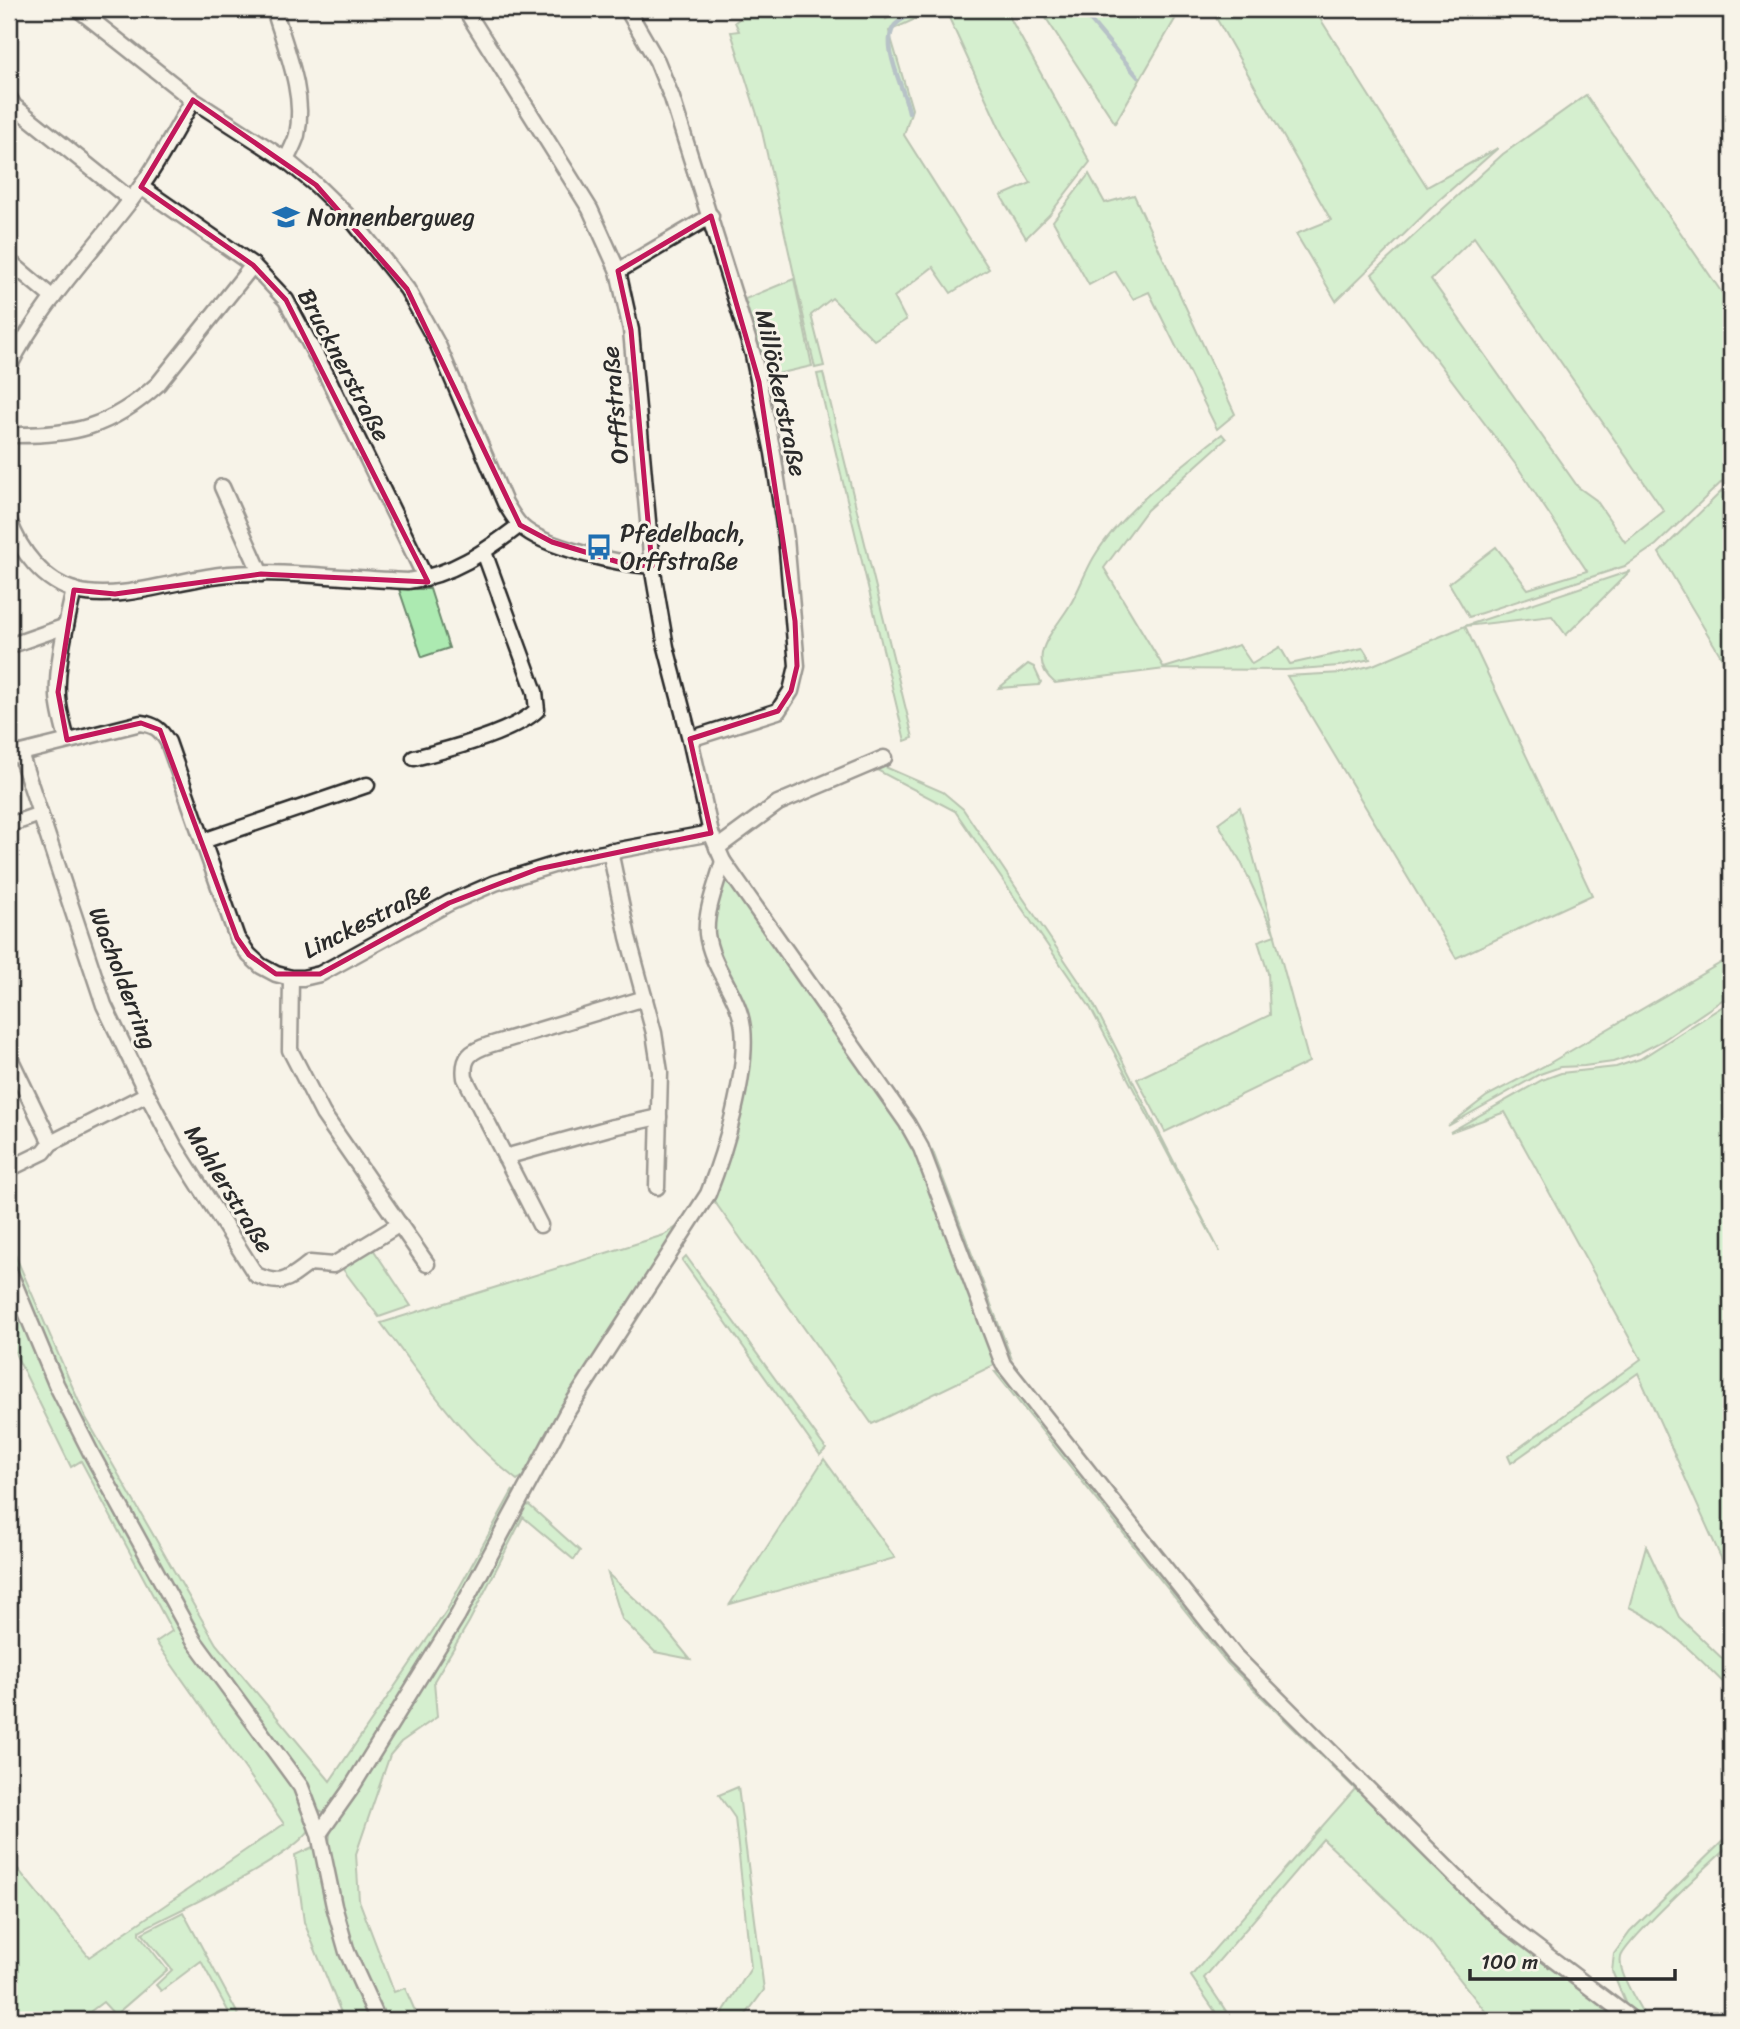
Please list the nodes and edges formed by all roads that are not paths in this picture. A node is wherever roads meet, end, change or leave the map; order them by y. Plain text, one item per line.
1 (78, 9) edge
2 (274, 9) edge
3 (465, 9) edge
4 (627, 9) edge
5 (9, 97) edge
6 (193, 100) junction
7 (286, 160) junction
8 (141, 187) junction
9 (131, 200) junction
10 (711, 216) junction
11 (9, 261) edge
12 (253, 265) junction
13 (618, 271) junction
14 (53, 298) junction
15 (9, 367) edge
16 (9, 435) edge
17 (222, 487) dead end
18 (9, 520) edge
19 (520, 525) junction
20 (484, 552) junction
21 (652, 566) junction
22 (261, 574) junction
23 (426, 579) junction
24 (74, 590) junction
25 (66, 626) junction
26 (9, 646) edge
27 (690, 739) junction
28 (67, 740) junction
29 (14, 755) edge
30 (414, 758) dead end
31 (884, 758) dead end
32 (367, 785) dead end
33 (40, 814) junction
34 (9, 825) edge
35 (711, 833) junction
36 (203, 841) junction
37 (610, 850) junction
38 (720, 854) junction
39 (291, 978) junction
40 (645, 998) junction
41 (9, 1056) edge
42 (146, 1094) junction
43 (659, 1117) junction
44 (51, 1143) junction
45 (505, 1157) junction
46 (9, 1169) edge
47 (657, 1187) dead end
48 (400, 1224) junction
49 (540, 1225) dead end
50 (427, 1264) dead end
51 (9, 1271) edge
52 (319, 1834) junction
53 (377, 2020) edge
54 (1633, 2020) edge

1 - 6 street
2 - 7 street
3 - 13 street, Orffstraße
4 - 10 street, Millöckerstraße
5 - 9 street
6 - 7 street
6 - 8 street
7 - 19 street
8 - 9 street
8 - 12 street, Brucknerstraße
9 - 14 street
10 - 13 street
10 - 27 street, Millöckerstraße
11 - 14 street
12 - 16 street
12 - 23 street, Brucknerstraße
13 - 21 street, Orffstraße
14 - 15 street
17 - 22 street
18 - 24 street
19 - 20 street
19 - 21 street
20 - 23 street
20 - 30 street
21 - 27 street, Orffstraße
22 - 23 street
22 - 24 street
24 - 25 street
25 - 26 street
25 - 28 street
27 - 35 street, Orffstraße
28 - 29 street
28 - 36 street, Linckestraße
29 - 33 street, Wacholderring
31 - 38 street
32 - 36 street
33 - 34 street
33 - 42 street, Wacholderring
35 - 37 street, Linckestraße
35 - 38 street, Orffstraße
36 - 39 street, Linckestraße
37 - 39 street, Linckestraße
37 - 40 street
38 - 52 street
38 - 54 street, Orffstraße
39 - 48 street
40 - 43 street
40 - 45 street
41 - 44 street
42 - 44 street
42 - 48 street, Mahlerstraße
43 - 45 street
43 - 47 street
44 - 46 street
45 - 49 street
48 - 50 street
51 - 52 street
52 - 53 street

